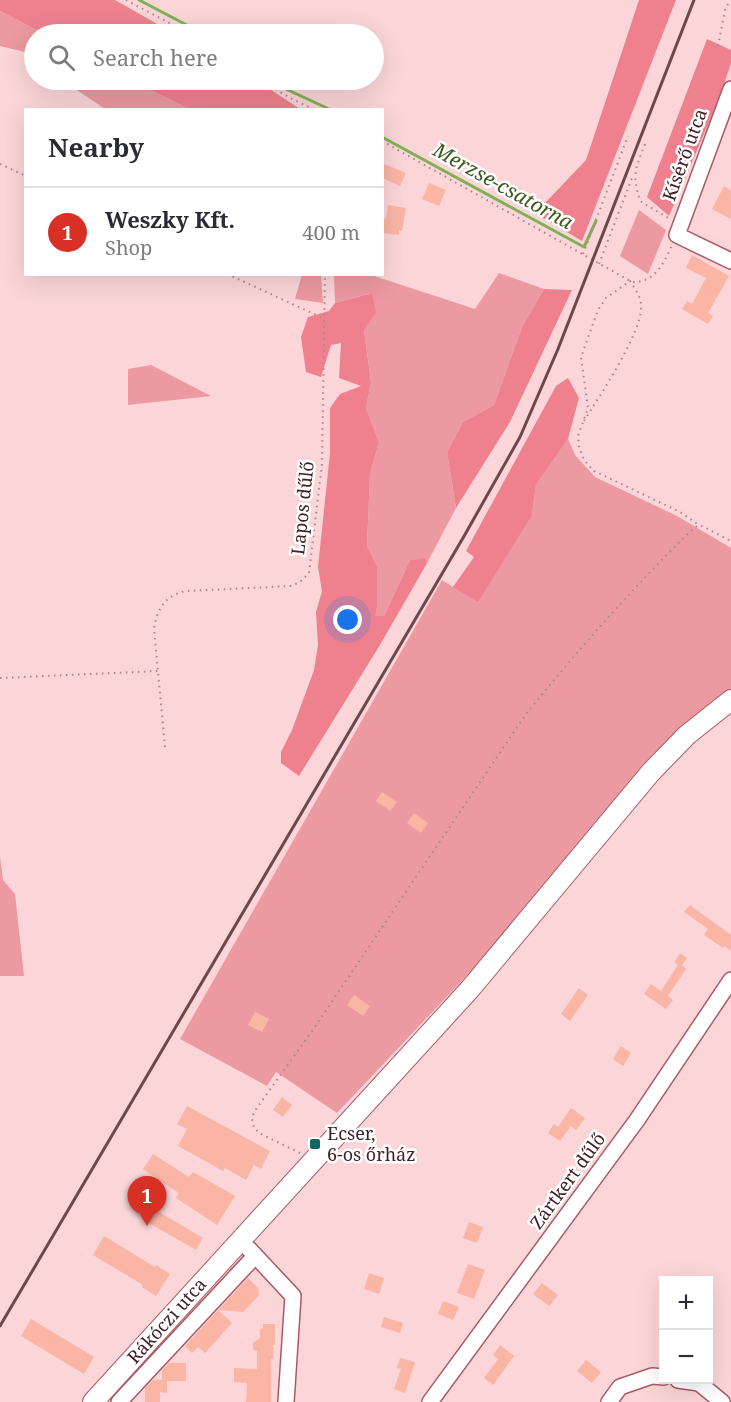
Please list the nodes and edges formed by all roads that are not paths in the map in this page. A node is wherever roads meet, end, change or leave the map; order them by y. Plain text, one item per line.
1 (731, 89) edge
2 (731, 261) edge
3 (731, 700) edge
4 (731, 980) edge
5 (241, 1240) junction
6 (255, 1256) junction
7 (659, 1377) edge
8 (700, 1384) edge
9 (93, 1402) edge
10 (119, 1402) edge
11 (286, 1402) edge
12 (430, 1402) edge
13 (609, 1402) edge
14 (722, 1402) edge

1 - 2 street, Kísérő utca
3 - 5 main road, Rákóczi utca
4 - 12 street, Zártkert dűlő
5 - 6 street
5 - 9 main road, Rákóczi utca
6 - 10 street
6 - 11 street
7 - 13 street
8 - 14 street

